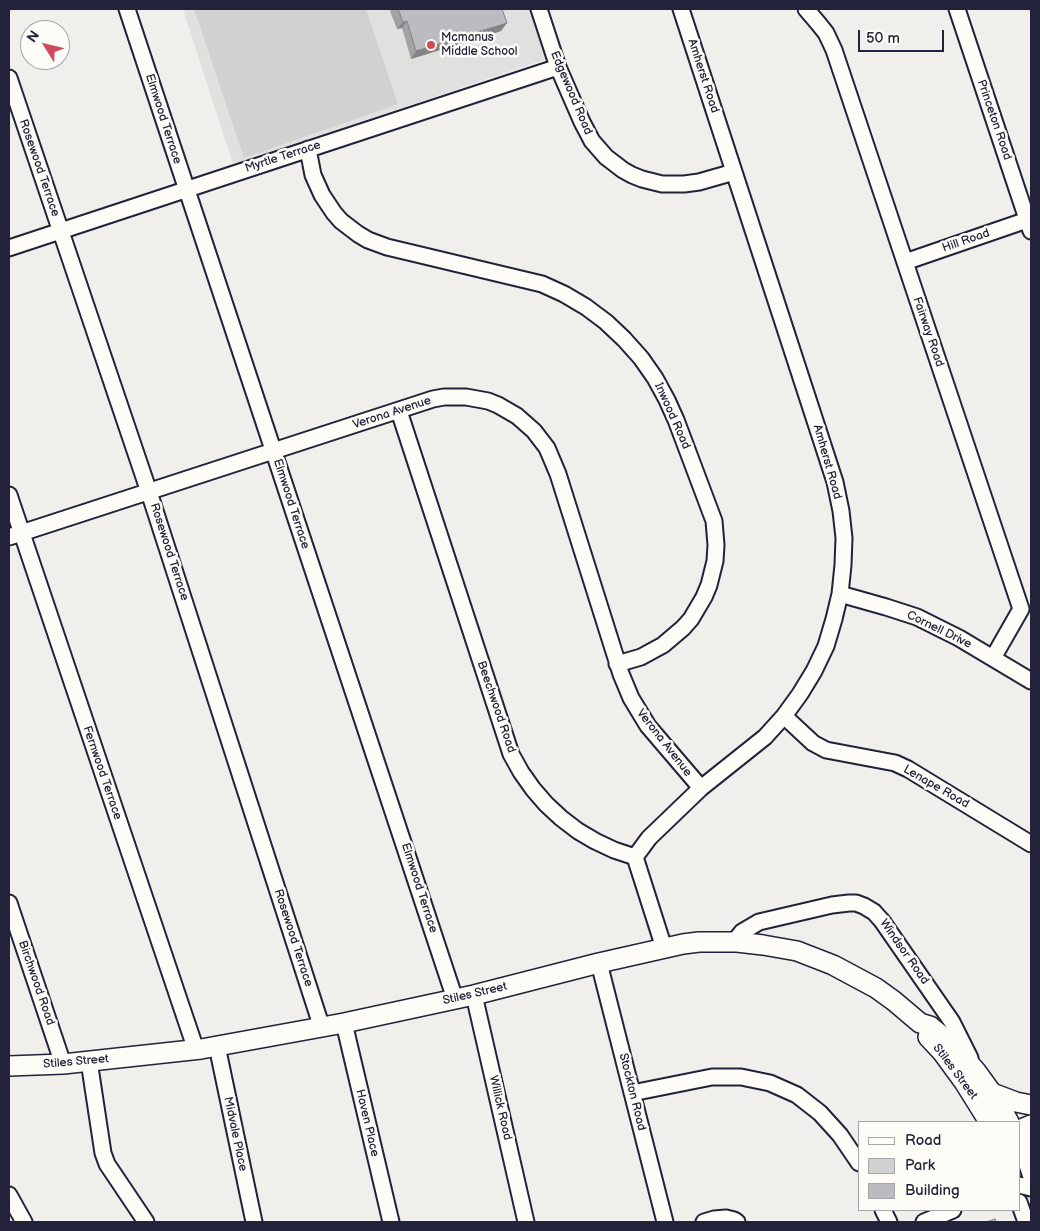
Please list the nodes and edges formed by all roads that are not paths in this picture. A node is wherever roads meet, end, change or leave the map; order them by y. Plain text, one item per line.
1 (127, 9) edge
2 (539, 9) edge
3 (681, 9) edge
4 (806, 9) edge
5 (957, 9) edge
6 (558, 67) junction
7 (9, 78) edge
8 (308, 149) junction
9 (734, 172) junction
10 (187, 189) junction
11 (1029, 225) edge
12 (60, 231) junction
13 (9, 248) edge
14 (905, 262) junction
15 (399, 411) junction
16 (274, 451) junction
17 (149, 492) junction
18 (9, 495) edge
19 (15, 535) edge
20 (840, 594) junction
21 (993, 658) junction
22 (617, 664) junction
23 (1031, 681) edge
24 (784, 716) junction
25 (700, 788) junction
26 (1031, 844) edge
27 (635, 857) junction
28 (9, 903) edge
29 (737, 942) junction
30 (664, 948) junction
31 (599, 963) junction
32 (465, 997) junction
33 (344, 1023) junction
34 (920, 1023) junction
35 (322, 1028) junction
36 (217, 1046) junction
37 (196, 1050) junction
38 (89, 1062) junction
39 (63, 1064) junction
40 (9, 1066) edge
41 (976, 1071) junction
42 (632, 1093) junction
43 (992, 1093) junction
44 (1031, 1105) edge
45 (988, 1121) edge
46 (1007, 1121) edge
47 (1031, 1125) edge
48 (1022, 1141) edge
49 (858, 1162) edge
50 (1031, 1177) edge
51 (9, 1195) edge
52 (1020, 1205) edge
53 (951, 1211) edge
54 (24, 1222) edge
55 (146, 1222) edge
56 (254, 1222) edge
57 (390, 1222) edge
58 (526, 1222) edge
59 (665, 1222) edge
60 (704, 1222) edge
61 (737, 1222) edge
62 (924, 1222) edge
63 (1026, 1222) edge

1 - 10 street, Elmwood Terrace
2 - 6 street, Edgewood Road
3 - 9 street, Amherst Road
4 - 14 street, Fairway Road
5 - 11 street, Princeton Road
6 - 8 street, Myrtle Terrace
6 - 9 street, Edgewood Road
7 - 12 street, Rosewood Terrace
8 - 10 street, Myrtle Terrace
8 - 22 street, Inwood Road
9 - 20 street, Amherst Road
10 - 12 street, Myrtle Terrace
10 - 16 street, Elmwood Terrace
11 - 14 street, Hill Road
12 - 13 street, Myrtle Terrace
12 - 17 street, Rosewood Terrace
14 - 21 street, Fairway Road
15 - 16 street, Verona Avenue
15 - 22 street, Verona Avenue
15 - 27 street, Beechwood Road
16 - 17 street, Verona Avenue
16 - 32 street, Elmwood Terrace
17 - 19 street, Verona Avenue
17 - 35 street, Rosewood Terrace
18 - 19 street, Fernwood Terrace
19 - 37 street, Fernwood Terrace
20 - 21 street, Cornell Drive
20 - 24 street, Amherst Road
21 - 23 street, Cornell Drive
22 - 25 street, Verona Avenue
24 - 25 street, Amherst Road
24 - 26 street, Lenape Road
25 - 27 street, Amherst Road
27 - 30 street
28 - 39 street, Birchwood Road
29 - 30 main road, Stiles Street
29 - 34 main road, Stiles Street
29 - 41 street, Windsor Road
30 - 31 main road, Stiles Street
31 - 32 main road, Stiles Street
31 - 42 street, Stockton Road
32 - 33 main road, Stiles Street
32 - 58 street, Willick Road
33 - 35 main road, Stiles Street
33 - 57 street, Haven Place
34 - 41 main road, Stiles Street
34 - 45 main road, Stiles Street
35 - 36 main road, Stiles Street
36 - 37 main road, Stiles Street
36 - 56 street, Midvale Place
37 - 38 main road, Stiles Street
38 - 39 main road, Stiles Street
38 - 55 street
39 - 40 main road, Stiles Street
41 - 43 main road, Stiles Street
42 - 49 street
42 - 59 street, Stockton Road
43 - 44 main road
43 - 46 main road, Stiles Street
47 - 48 main road
48 - 50 street
51 - 54 street
52 - 63 street
53 - 62 street
60 - 61 street

